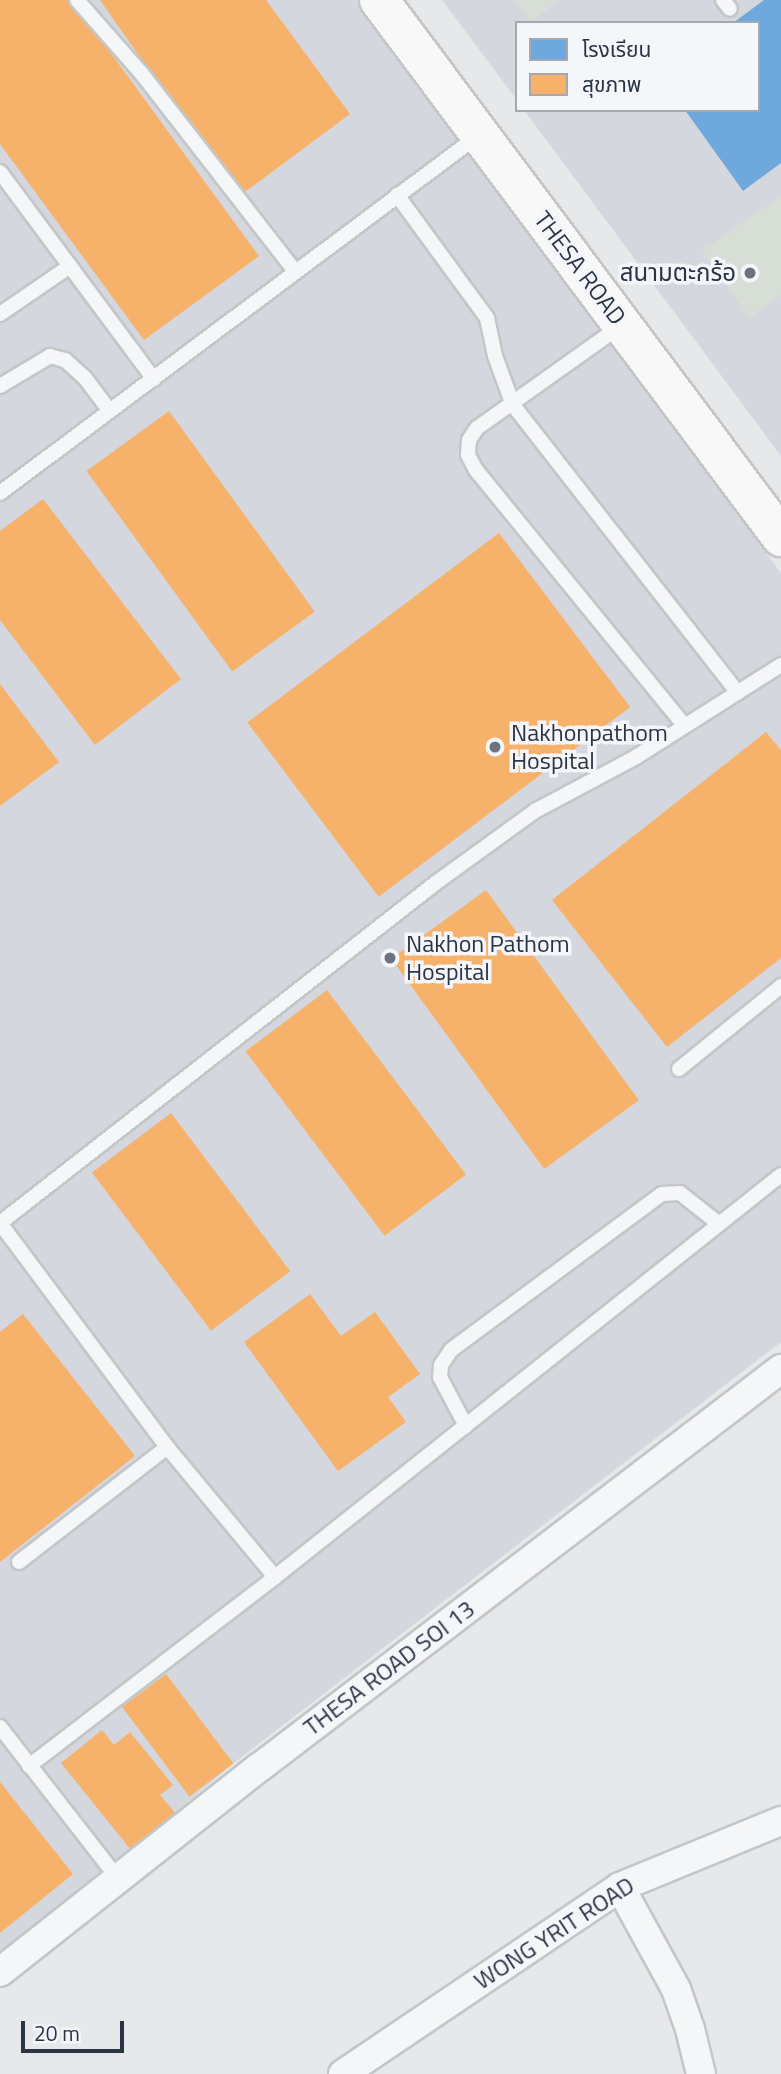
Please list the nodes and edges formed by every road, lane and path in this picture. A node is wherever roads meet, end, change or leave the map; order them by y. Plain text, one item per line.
1 (77, 0) edge
2 (379, 0) edge
3 (480, 134) junction
4 (0, 172) edge
5 (397, 195) junction
6 (70, 266) junction
7 (295, 271) junction
8 (0, 314) edge
9 (622, 325) junction
10 (154, 379) junction
11 (0, 386) edge
12 (513, 405) junction
13 (110, 410) junction
14 (0, 493) edge
15 (781, 537) edge
16 (781, 665) edge
17 (738, 693) junction
18 (685, 726) junction
19 (781, 986) edge
20 (679, 1069) dead end
21 (781, 1175) edge
22 (0, 1223) edge
23 (718, 1223) junction
24 (781, 1369) edge
25 (466, 1426) junction
26 (167, 1447) junction
27 (19, 1562) dead end
28 (275, 1577) junction
29 (0, 1727) edge
30 (29, 1766) junction
31 (781, 1821) edge
32 (119, 1880) junction
33 (620, 1887) junction
34 (0, 1972) edge
35 (343, 2074) edge
36 (701, 2074) edge

1 - 7 lane
2 - 3 main road, THESA ROAD
3 - 5 lane
3 - 9 main road, THESA ROAD
4 - 6 lane
5 - 7 lane
5 - 12 lane
6 - 8 lane
6 - 10 lane
7 - 10 lane
9 - 12 lane
9 - 15 main road, THESA ROAD
10 - 13 lane
11 - 13 lane
12 - 17 lane
12 - 18 lane
13 - 14 lane
16 - 17 lane
17 - 18 lane
18 - 22 lane
19 - 20 lane
21 - 23 lane
22 - 26 lane
23 - 25 lane
23 - 25 lane
24 - 32 street, THESA ROAD SOI 13
25 - 28 lane
26 - 27 lane
26 - 28 lane
28 - 30 lane
29 - 30 lane
30 - 32 lane
31 - 33 street, WONG YRIT ROAD
32 - 34 street, THESA ROAD SOI 13
33 - 35 street, WONG YRIT ROAD
33 - 36 street

